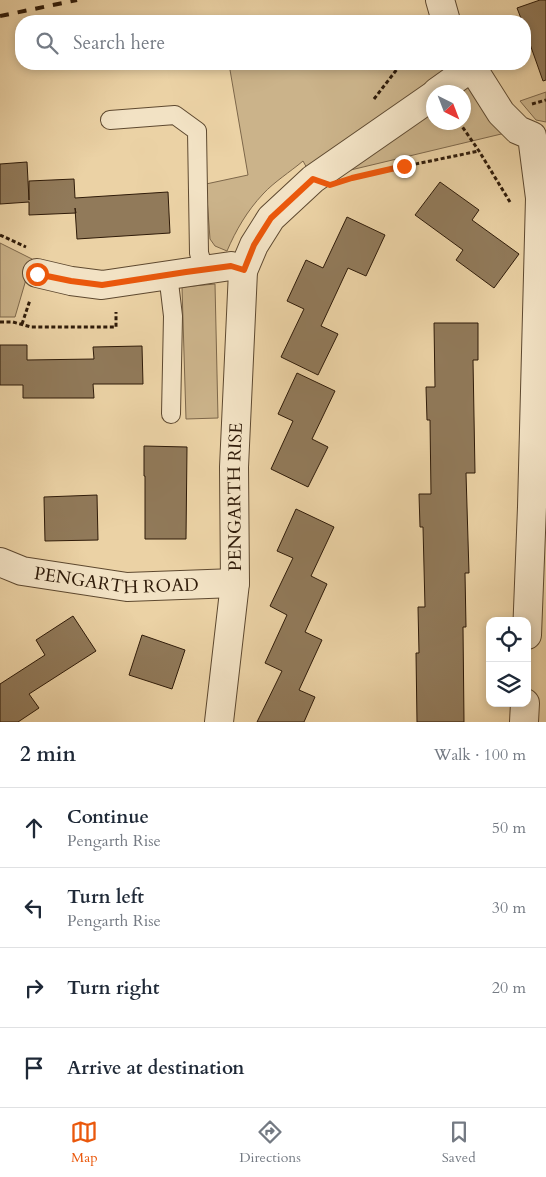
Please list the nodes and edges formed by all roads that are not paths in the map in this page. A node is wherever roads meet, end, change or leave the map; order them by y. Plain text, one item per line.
1 (440, 0) edge
2 (444, 15) edge
3 (466, 70) edge
4 (474, 70) edge
5 (446, 85) edge
6 (426, 101) edge
7 (110, 120) dead end
8 (539, 137) edge
9 (204, 269) junction
10 (244, 270) junction
11 (37, 274) dead end
12 (168, 274) junction
13 (171, 414) dead end
14 (0, 562) edge
15 (235, 583) junction
16 (528, 617) edge
17 (525, 707) edge
18 (219, 722) edge
19 (524, 722) edge

1 - 2 street
3 - 5 street
4 - 8 street
6 - 10 street, PENGARTH RISE
7 - 9 lane
8 - 16 street
9 - 10 street
9 - 12 street
10 - 15 street, PENGARTH RISE
11 - 12 street
12 - 13 lane
14 - 15 street, PENGARTH ROAD
15 - 18 street, PENGARTH RISE
17 - 19 street

